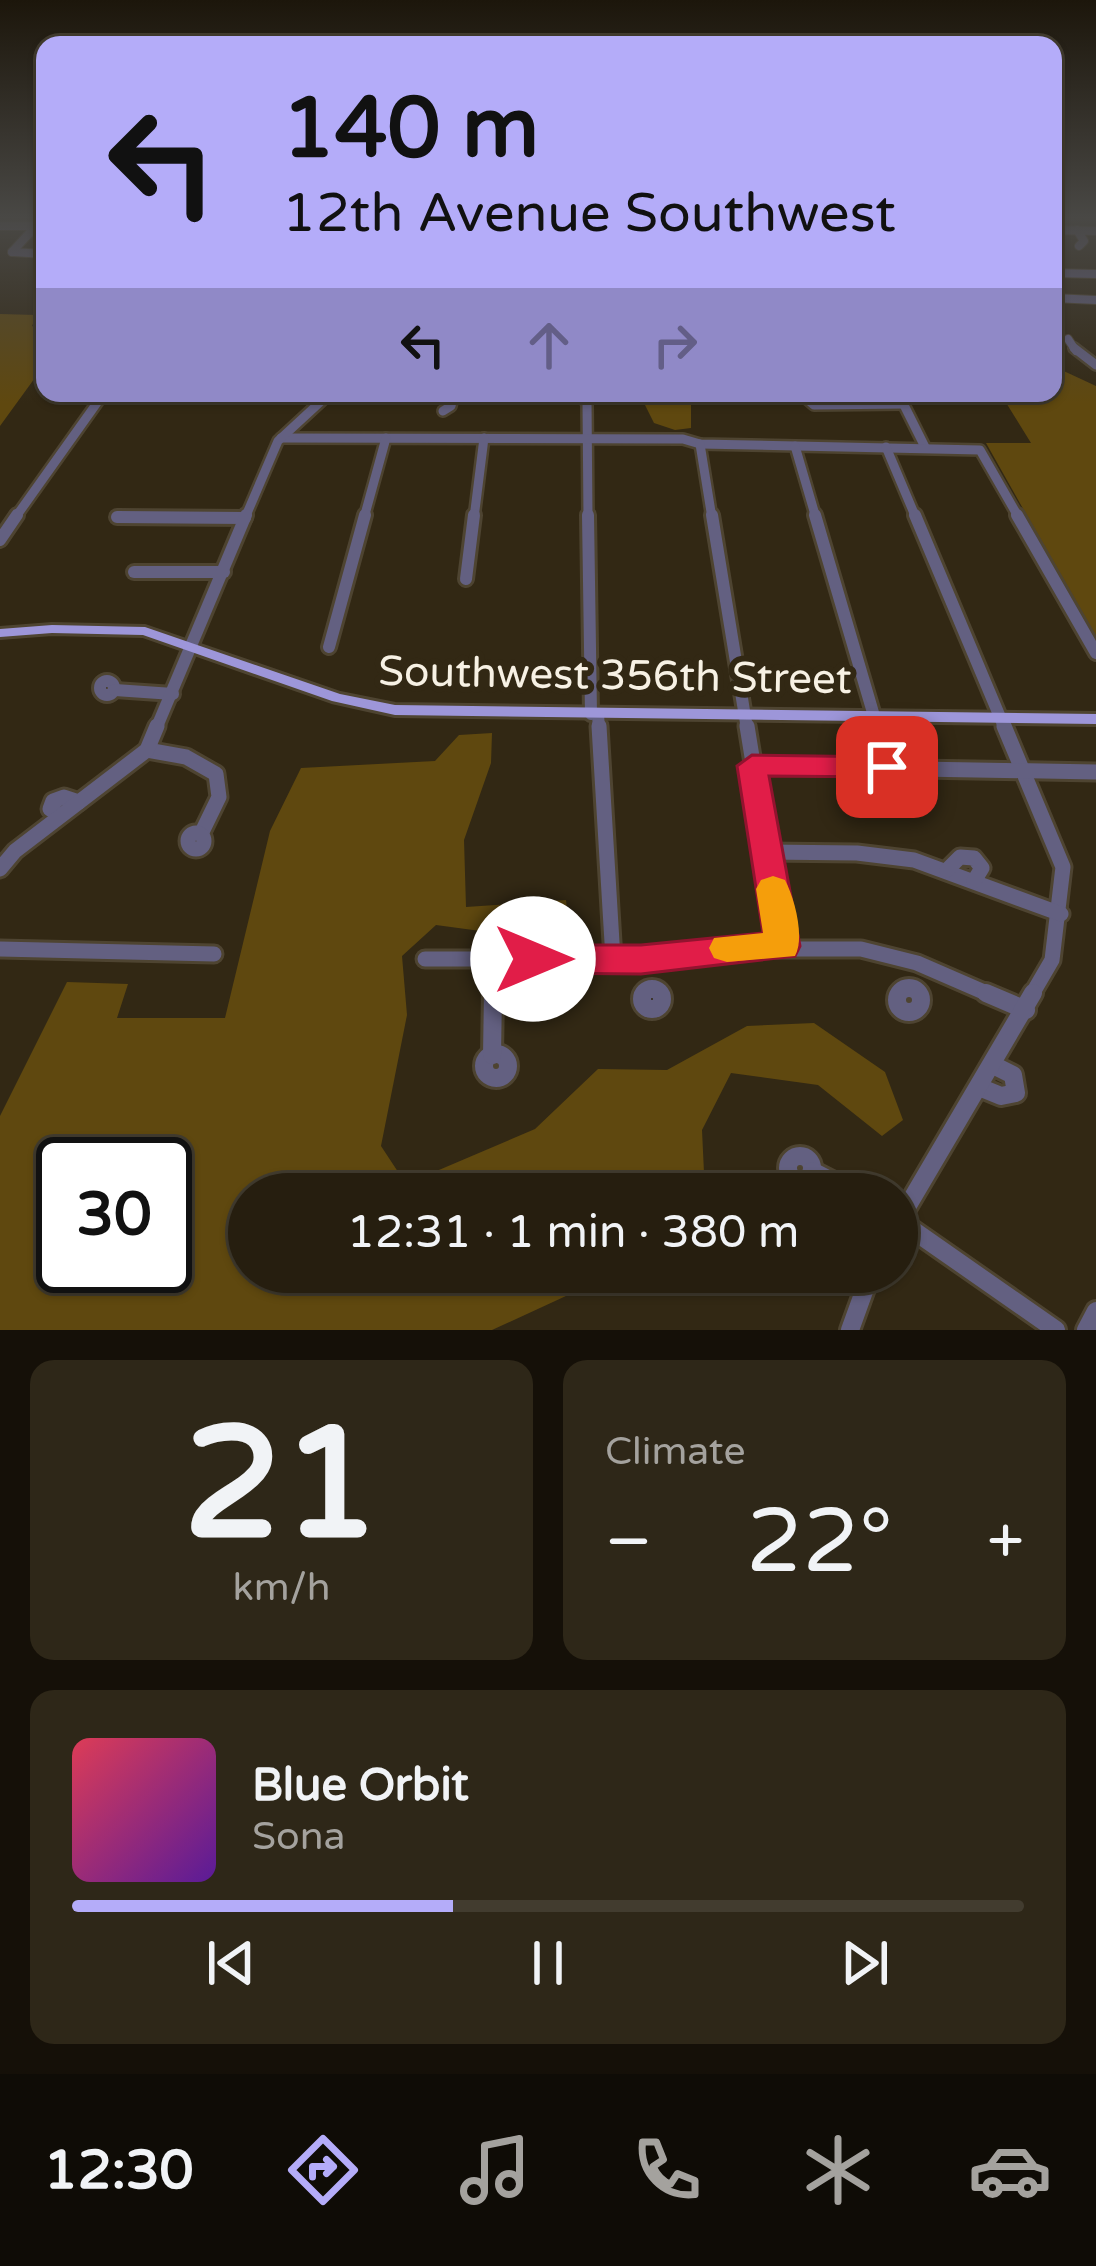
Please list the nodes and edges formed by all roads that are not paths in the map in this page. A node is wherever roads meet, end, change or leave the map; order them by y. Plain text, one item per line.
1 (1062, 298) edge
2 (1096, 299) edge
3 (1068, 339) dead end
4 (1096, 365) edge
5 (98, 402) edge
6 (320, 402) edge
7 (452, 402) edge
8 (587, 402) edge
9 (810, 402) edge
10 (904, 404) joint
11 (443, 411) dead end
12 (281, 438) junction
13 (386, 438) junction
14 (484, 438) junction
15 (589, 438) junction
16 (700, 444) junction
17 (795, 446) junction
18 (886, 447) junction
19 (925, 447) junction
20 (117, 517) dead end
21 (245, 518) junction
22 (0, 540) edge
23 (134, 572) dead end
24 (224, 572) junction
25 (466, 579) dead end
26 (0, 634) edge
27 (194, 646) junction
28 (329, 647) dead end
29 (1096, 652) edge
30 (115, 691) dead end
31 (173, 694) junction
32 (594, 714) junction
33 (746, 716) junction
34 (874, 716) junction
35 (1001, 718) junction
36 (1096, 719) edge
37 (147, 750) junction
38 (752, 766) junction
39 (1023, 769) junction
40 (1096, 772) edge
41 (201, 834) dead end
42 (767, 852) junction
43 (0, 868) edge
44 (1061, 914) junction
45 (783, 946) junction
46 (0, 949) edge
47 (214, 954) dead end
48 (424, 959) dead end
49 (493, 959) junction
50 (613, 959) junction
51 (641, 959) junction
52 (917, 962) junction
53 (911, 989) dead end
54 (650, 990) dead end
55 (1026, 1010) junction
56 (492, 1055) dead end
57 (992, 1065) junction
58 (979, 1087) junction
59 (812, 1171) dead end
60 (816, 1173) edge
61 (918, 1188) edge
62 (918, 1235) edge
63 (863, 1293) edge
64 (1096, 1311) edge
65 (850, 1330) edge
66 (1056, 1330) edge
67 (1086, 1330) edge

1 - 2 street
3 - 4 street
5 - 22 street
6 - 12 street
7 - 11 street
8 - 15 street
9 - 10 street
10 - 19 street
12 - 13 street
12 - 21 street
13 - 14 street
13 - 28 street
14 - 15 street
14 - 25 street
15 - 16 street
15 - 32 street
16 - 17 street
16 - 33 street
17 - 18 street
17 - 34 street
18 - 19 street
18 - 35 street
19 - 29 street
20 - 21 street
21 - 24 street
23 - 24 street
24 - 27 street
26 - 27 main road, Southwest 356th Street
27 - 31 street
27 - 32 main road, Southwest 356th Street
30 - 31 street
31 - 37 street
32 - 33 main road, Southwest 356th Street
32 - 50 street
33 - 34 main road, Southwest 356th Street
33 - 38 street
34 - 35 main road, Southwest 356th Street
35 - 36 main road, Southwest 356th Street
35 - 39 street
37 - 41 street
37 - 43 street
38 - 39 street
38 - 42 street
39 - 40 street
39 - 44 street
42 - 44 street
42 - 45 street
44 - 55 street
45 - 51 street
45 - 52 street
46 - 47 street
48 - 49 street
49 - 50 street
49 - 56 street
50 - 51 street
51 - 54 street
52 - 53 street
52 - 55 street
55 - 57 street
57 - 58 street
57 - 58 street
58 - 61 street
59 - 60 street
62 - 66 street
63 - 65 street
64 - 67 street

